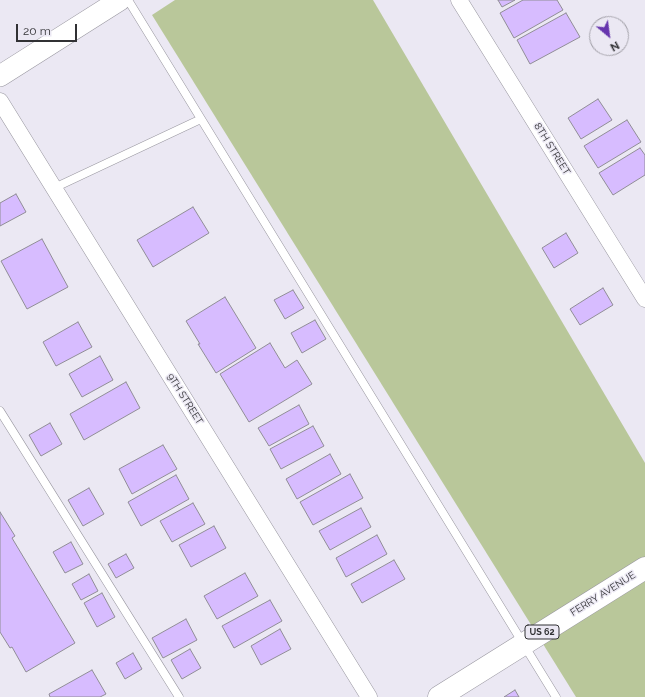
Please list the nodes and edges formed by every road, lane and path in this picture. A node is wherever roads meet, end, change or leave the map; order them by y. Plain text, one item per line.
1 (120, 0) edge
2 (128, 0) edge
3 (459, 0) edge
4 (0, 76) edge
5 (0, 101) edge
6 (201, 119) junction
7 (54, 188) junction
8 (645, 299) edge
9 (0, 411) edge
10 (645, 568) edge
11 (523, 644) junction
12 (179, 697) edge
13 (369, 697) edge
14 (439, 697) edge
15 (556, 697) edge

1 - 4 street
2 - 6 lane
3 - 8 street, 8TH STREET
5 - 7 street, 9TH STREET
6 - 7 lane
6 - 11 lane
7 - 13 street, 9TH STREET
9 - 12 lane
10 - 11 main road, FERRY AVENUE / US 62
11 - 14 main road, FERRY AVENUE / US 62
11 - 15 lane

